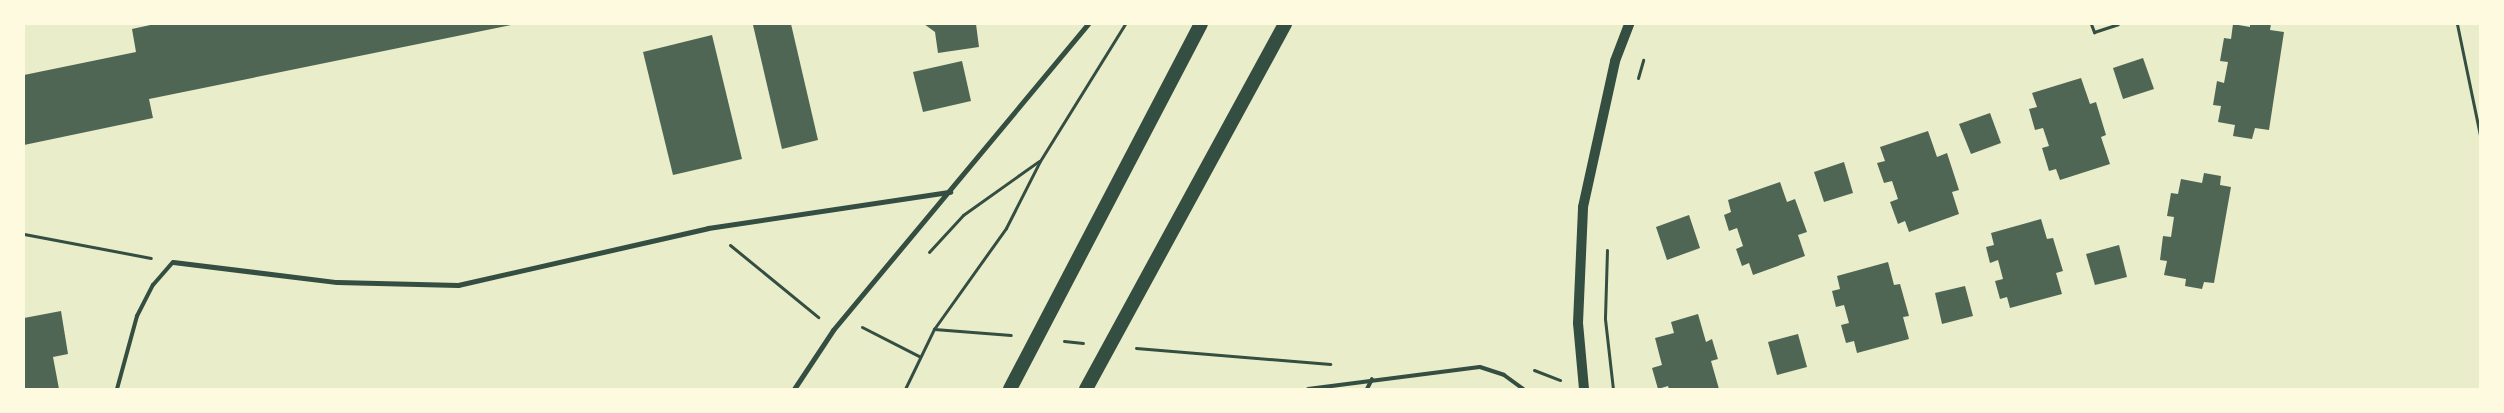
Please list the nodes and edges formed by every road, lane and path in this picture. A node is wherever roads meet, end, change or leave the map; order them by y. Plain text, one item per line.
1 (1088, 24) edge
2 (1124, 24) edge
3 (1201, 24) edge
4 (1285, 24) edge
5 (1629, 24) edge
6 (2091, 24) edge
7 (2118, 24) edge
8 (2457, 24) edge
9 (1646, 50) dead end
10 (1635, 86) dead end
11 (2480, 135) edge
12 (1040, 161) junction
13 (950, 192) junction
14 (708, 228) junction
15 (24, 234) edge
16 (1607, 240) dead end
17 (925, 256) dead end
18 (173, 262) junction
19 (865, 321) dead end
20 (861, 327) junction
21 (934, 329) junction
22 (833, 330) junction
23 (1018, 336) dead end
24 (1057, 340) dead end
25 (1087, 343) dead end
26 (1126, 347) dead end
27 (919, 356) junction
28 (1372, 379) junction
29 (117, 389) edge
30 (794, 389) edge
31 (905, 389) edge
32 (1010, 389) edge
33 (1086, 389) edge
34 (1308, 389) edge
35 (1367, 389) edge
36 (1523, 389) edge
37 (1584, 389) edge
38 (1613, 389) edge

1 - 13 street
2 - 12 path
3 - 32 highway
4 - 33 highway
5 - 37 main road
6 - 7 path
8 - 11 path
9 - 10 path
12 - 17 path
12 - 21 path
13 - 14 street
13 - 22 street
14 - 18 street
14 - 22 path
15 - 18 path
16 - 38 path
18 - 29 lane
19 - 20 path
20 - 22 path
20 - 27 path
21 - 23 path
21 - 27 path
22 - 30 street
24 - 25 path
26 - 28 path
27 - 31 path
28 - 34 lane
28 - 35 lane
28 - 36 lane

